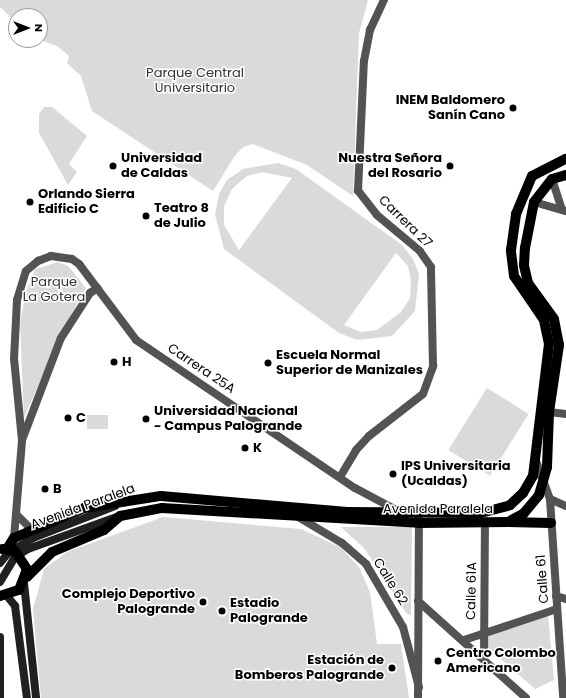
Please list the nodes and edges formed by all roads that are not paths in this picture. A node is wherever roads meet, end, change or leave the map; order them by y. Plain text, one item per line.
1 (384, 0) edge
2 (566, 159) edge
3 (566, 175) edge
4 (552, 180) junction
5 (534, 202) junction
6 (564, 210) edge
7 (98, 288) junction
8 (549, 412) junction
9 (566, 414) edge
10 (22, 440) junction
11 (536, 462) junction
12 (340, 477) junction
13 (544, 483) junction
14 (550, 499) junction
15 (116, 506) junction
16 (566, 506) edge
17 (404, 514) junction
18 (17, 515) junction
19 (120, 516) junction
20 (300, 518) junction
21 (419, 519) junction
22 (508, 522) junction
23 (485, 523) junction
24 (551, 523) junction
25 (32, 530) junction
26 (14, 538) junction
27 (6, 549) edge
28 (0, 563) edge
29 (26, 576) junction
30 (0, 582) edge
31 (3, 596) edge
32 (556, 596) junction
33 (566, 599) edge
34 (418, 601) junction
35 (557, 609) junction
36 (403, 627) junction
37 (419, 632) junction
38 (483, 634) junction
39 (0, 637) edge
40 (464, 640) junction
41 (484, 659) junction
42 (418, 687) junction
43 (562, 697) edge
44 (0, 698) edge
45 (27, 698) edge
46 (36, 698) edge
47 (418, 698) edge
48 (526, 698) edge

1 - 12 street, Carrera 27
2 - 11 main road, Avenida Paralela
3 - 4 main road
4 - 5 main road
4 - 6 street
5 - 6 street
5 - 8 main road, Avenida Paralela
7 - 10 street
7 - 10 street, Carrera 25A
7 - 12 street, Carrera 25A
8 - 9 street
8 - 13 main road, Avenida Paralela
10 - 18 street
11 - 13 street, Calle 61
11 - 21 main road, Avenida Paralela
12 - 17 street, Carrera 25A
13 - 14 street, Calle 61
13 - 22 main road, Avenida Paralela
14 - 16 street
14 - 24 street, Calle 61
15 - 17 main road, Avenida Paralela
15 - 25 main road
15 - 28 main road, Avenida Paralela
17 - 21 main road, Avenida Paralela
18 - 25 street
18 - 26 street
19 - 20 main road, Avenida Paralela
19 - 29 main road
19 - 30 main road, Avenida Paralela
20 - 21 main road, Avenida Paralela
20 - 36 street, Calle 62
21 - 23 main road, Avenida Paralela
21 - 34 street, Calle 62
22 - 23 main road, Avenida Paralela
22 - 24 main road
23 - 38 street, Calle 61A
24 - 32 street, Calle 61
25 - 26 main road
26 - 27 main road
27 - 29 main road
29 - 31 main road
29 - 46 main road
31 - 45 main road
32 - 33 street
32 - 35 street, Calle 61
34 - 37 street, Calle 62
34 - 40 street, Calle 62
35 - 38 street
35 - 43 street, Calle 61
36 - 37 street
36 - 42 street, Calle 62
37 - 42 street, Calle 62
38 - 40 street
38 - 41 street, Calle 61A
39 - 44 main road
40 - 41 street, Calle 62
41 - 48 street, Calle 62
42 - 47 street, Calle 62

